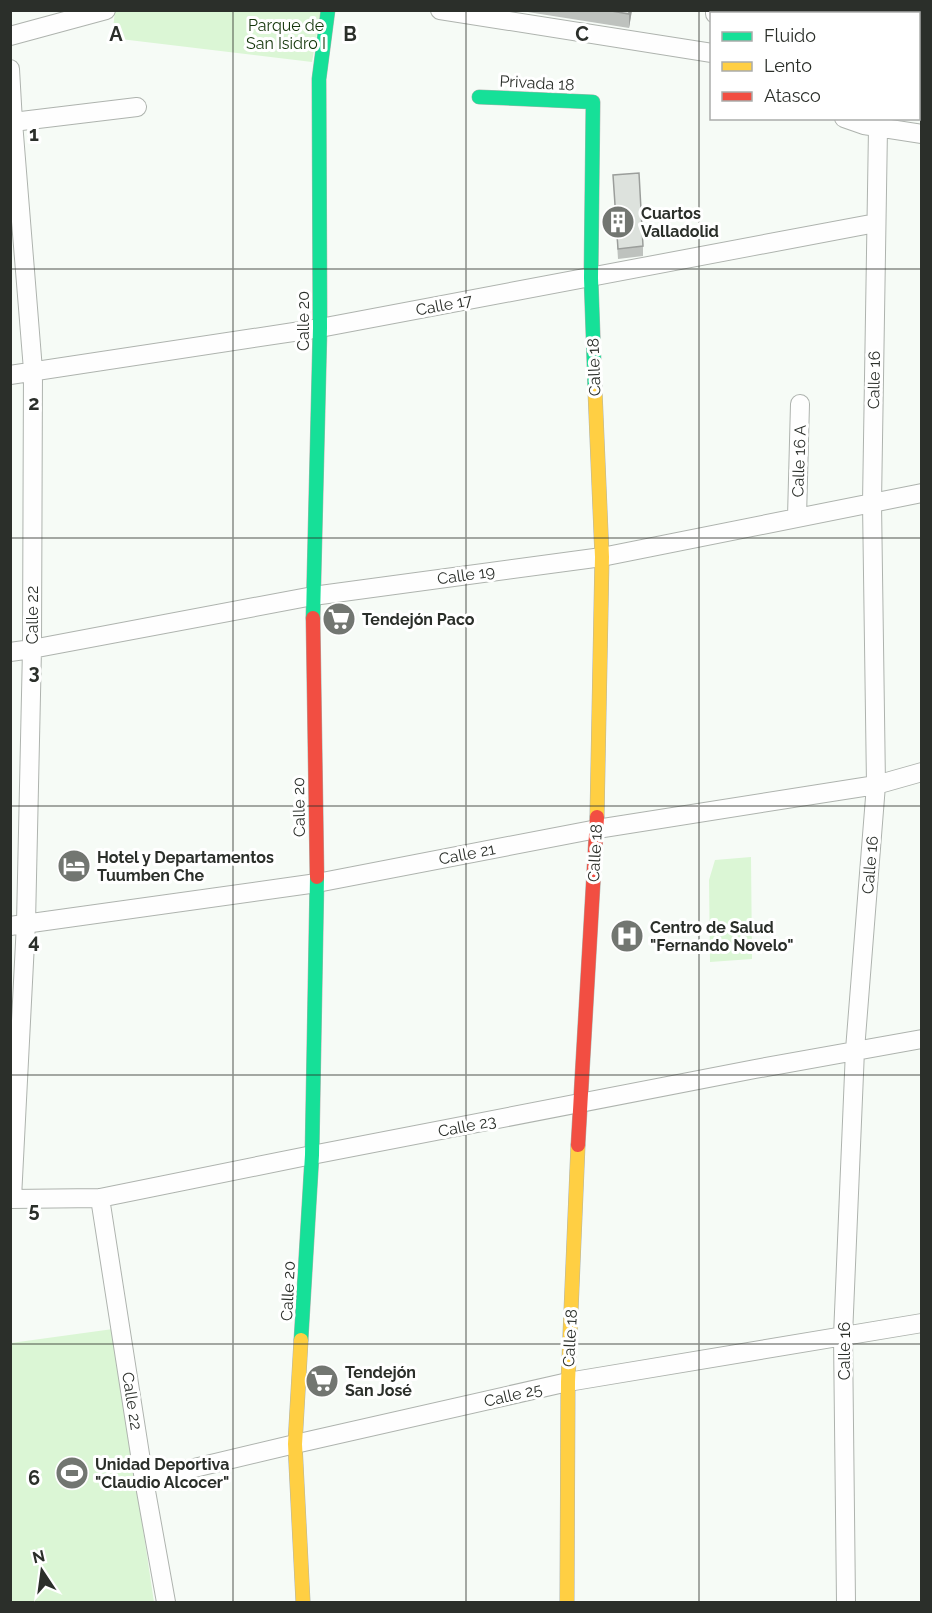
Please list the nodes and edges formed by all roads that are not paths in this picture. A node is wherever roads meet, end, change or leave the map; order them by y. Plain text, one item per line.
1 (106, 10) edge
2 (328, 10) edge
3 (440, 10) edge
4 (10, 36) edge
5 (710, 52) edge
6 (10, 69) edge
7 (480, 97) dead end
8 (593, 102) joint
9 (137, 106) dead end
10 (848, 120) edge
11 (13, 122) junction
12 (878, 128) junction
13 (921, 134) edge
14 (876, 224) junction
15 (591, 278) junction
16 (320, 328) junction
17 (33, 370) junction
18 (10, 375) edge
19 (800, 404) dead end
20 (921, 493) edge
21 (872, 503) junction
22 (797, 517) junction
23 (602, 556) junction
24 (313, 596) junction
25 (32, 649) junction
26 (10, 652) edge
27 (921, 771) edge
28 (876, 785) junction
29 (597, 829) junction
30 (317, 884) junction
31 (18, 925) edge
32 (921, 1039) edge
33 (855, 1050) junction
34 (580, 1104) junction
35 (312, 1155) junction
36 (11, 1198) edge
37 (100, 1198) junction
38 (921, 1323) edge
39 (843, 1336) junction
40 (568, 1382) junction
41 (295, 1444) junction
42 (144, 1480) junction
43 (166, 1602) edge
44 (303, 1602) edge
45 (567, 1602) edge
46 (846, 1602) edge

1 - 4 street
2 - 16 street, Calle 20
3 - 5 street
6 - 11 street, Calle 22
7 - 8 street, Privada 18
8 - 15 street, Calle 18
9 - 11 street
10 - 12 street
11 - 17 street, Calle 22
12 - 13 street
12 - 14 street, Calle 16
14 - 15 street, Calle 17
14 - 21 street, Calle 16
15 - 16 street, Calle 17
15 - 23 street, Calle 18
16 - 17 street, Calle 17
16 - 24 street, Calle 20
17 - 18 street, Calle 17
17 - 25 street, Calle 22
19 - 22 street, Calle 16 A
20 - 21 street, Calle 19
21 - 22 street, Calle 19
21 - 28 street, Calle 16
22 - 23 street, Calle 19
23 - 24 street, Calle 19
23 - 29 street, Calle 18
24 - 25 street, Calle 19
24 - 30 street, Calle 20
25 - 26 street, Calle 19
25 - 31 street, Calle 22
27 - 28 street, Calle 21
28 - 29 street, Calle 21
28 - 33 street, Calle 16
29 - 30 street, Calle 21
29 - 34 street, Calle 18
30 - 31 street, Calle 21
30 - 35 street, Calle 20
31 - 36 street, Calle 22
32 - 33 street, Calle 23
33 - 34 street, Calle 23
33 - 39 street, Calle 16
34 - 35 street, Calle 23
34 - 40 street, Calle 18
35 - 37 street, Calle 23
35 - 41 street, Calle 20
36 - 37 street, Calle 23
37 - 42 street, Calle 22
38 - 39 street, Calle 25
39 - 40 street, Calle 25
39 - 46 street, Calle 16
40 - 41 street, Calle 25
40 - 45 street, Calle 18
41 - 42 street, Calle 25
41 - 44 street, Calle 20
42 - 43 street, Calle 22

